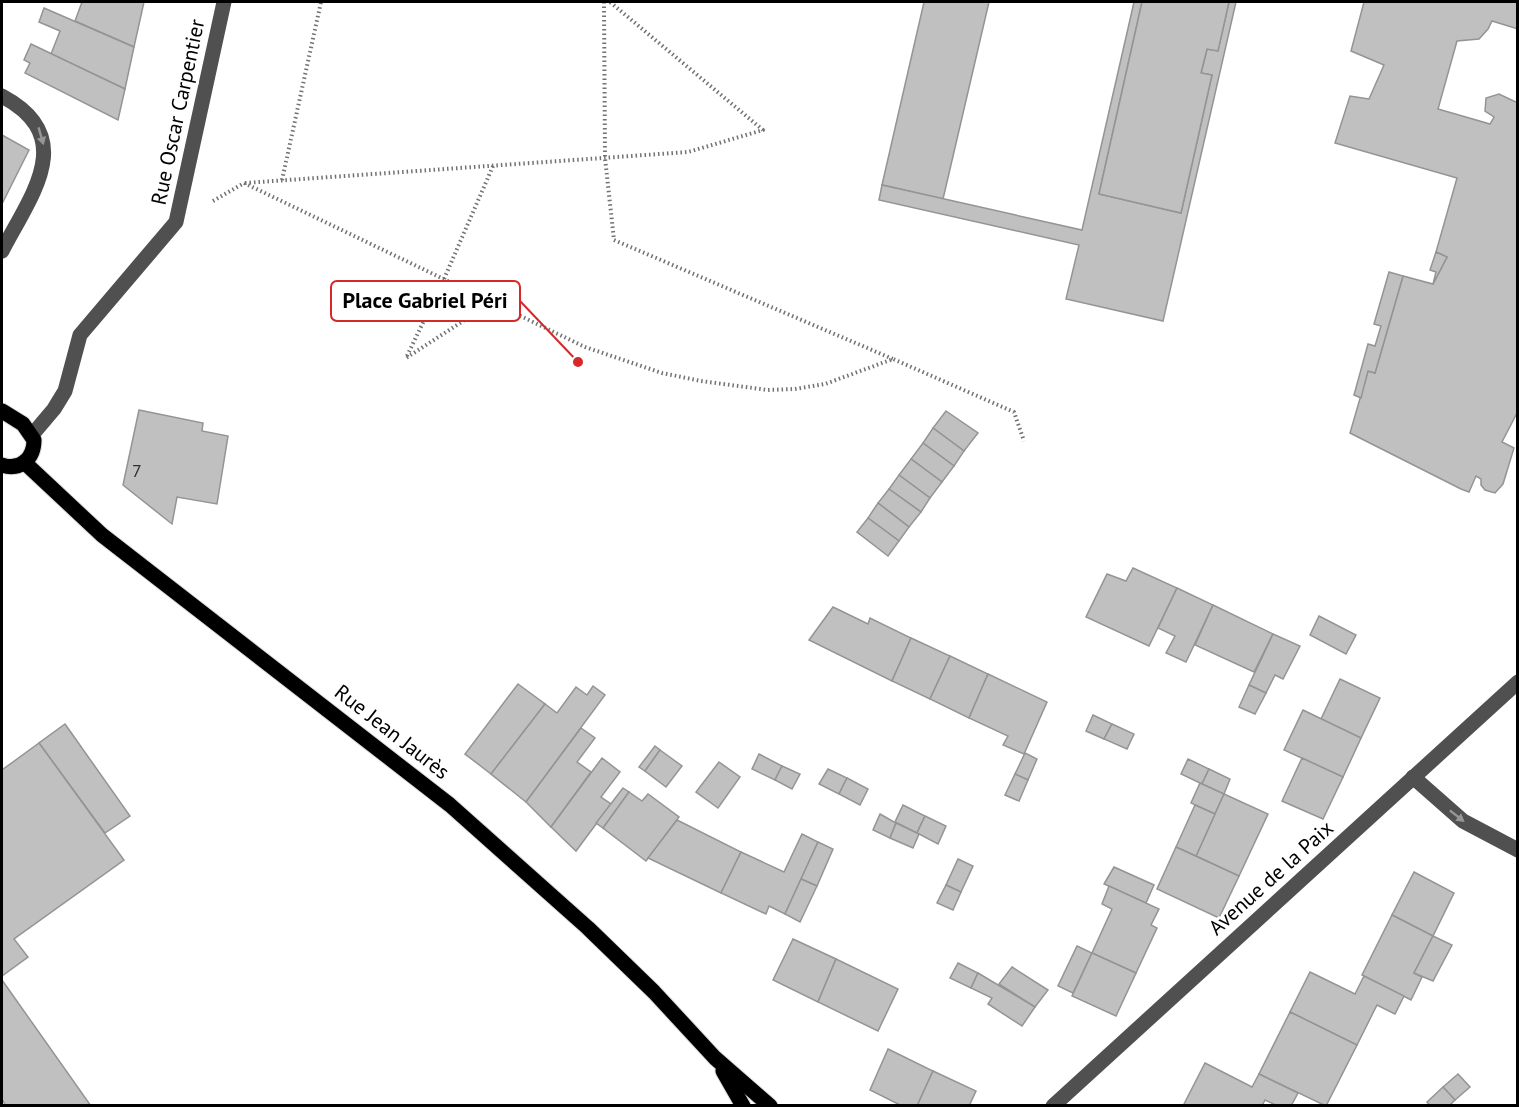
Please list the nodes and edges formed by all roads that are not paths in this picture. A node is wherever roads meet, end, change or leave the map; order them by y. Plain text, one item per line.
1 (224, 2) edge
2 (2, 96) edge
3 (2, 251) edge
4 (2, 411) edge
5 (32, 435) junction
6 (24, 462) junction
7 (2, 465) edge
8 (1518, 682) edge
9 (1413, 777) junction
10 (1518, 850) edge
11 (715, 1058) junction
12 (743, 1106) edge
13 (770, 1106) edge
14 (1053, 1106) edge

1 - 5 street, Rue Oscar Carpentier
2 -> 3 street
4 - 5 main road
5 - 6 main road
6 - 7 main road
6 - 11 main road, Rue Jean Jaurès
8 - 9 street, Avenue de la Paix
9 -> 10 street
9 - 14 street, Avenue de la Paix
11 - 12 main road, Rue Jean Jaurès
11 - 13 main road, Rue Jean Jaurès

